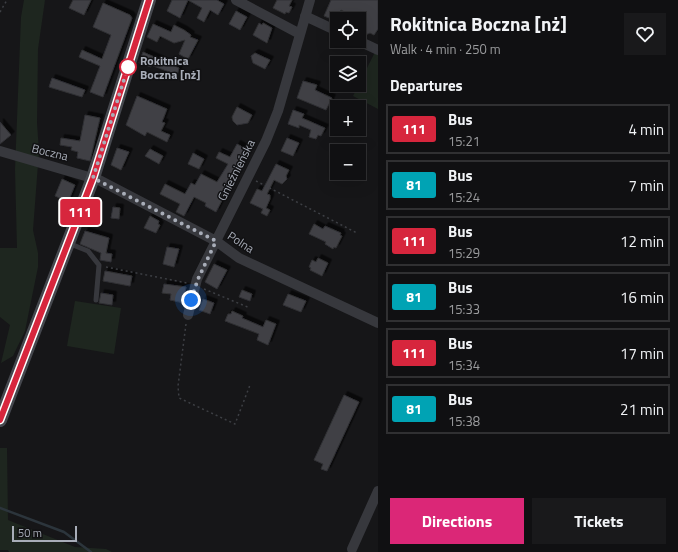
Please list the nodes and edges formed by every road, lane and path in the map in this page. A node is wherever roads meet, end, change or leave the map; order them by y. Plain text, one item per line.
1 (7, 0) edge
2 (149, 0) edge
3 (236, 0) edge
4 (310, 0) edge
5 (0, 12) edge
6 (305, 16) junction
7 (330, 28) edge
8 (300, 34) junction
9 (366, 44) edge
10 (378, 50) edge
11 (0, 151) edge
12 (247, 176) junction
13 (93, 178) junction
14 (357, 233) dead end
15 (216, 241) junction
16 (68, 243) junction
17 (99, 264) junction
18 (195, 286) junction
19 (96, 300) dead end
20 (250, 308) dead end
21 (188, 315) joint
22 (378, 323) edge
23 (250, 385) dead end
24 (0, 420) edge
25 (378, 491) edge
26 (352, 549) dead end

1 - 5 path
2 - 13 street
3 - 8 street
4 - 6 street, Gnieźnieńska
6 - 7 street
6 - 8 street, Gnieźnieńska
8 - 12 street, Gnieźnieńska
9 - 10 street
11 - 13 street, Boczna
12 - 14 path
12 - 15 street, Gnieźnieńska
13 - 15 street, Polna
13 - 16 street
15 - 18 street, Gnieźnieńska
15 - 22 street, Polna
16 - 17 lane
16 - 24 street
17 - 18 path
17 - 19 lane
18 - 20 path
18 - 21 street, Gnieźnieńska
21 - 23 path
25 - 26 street

